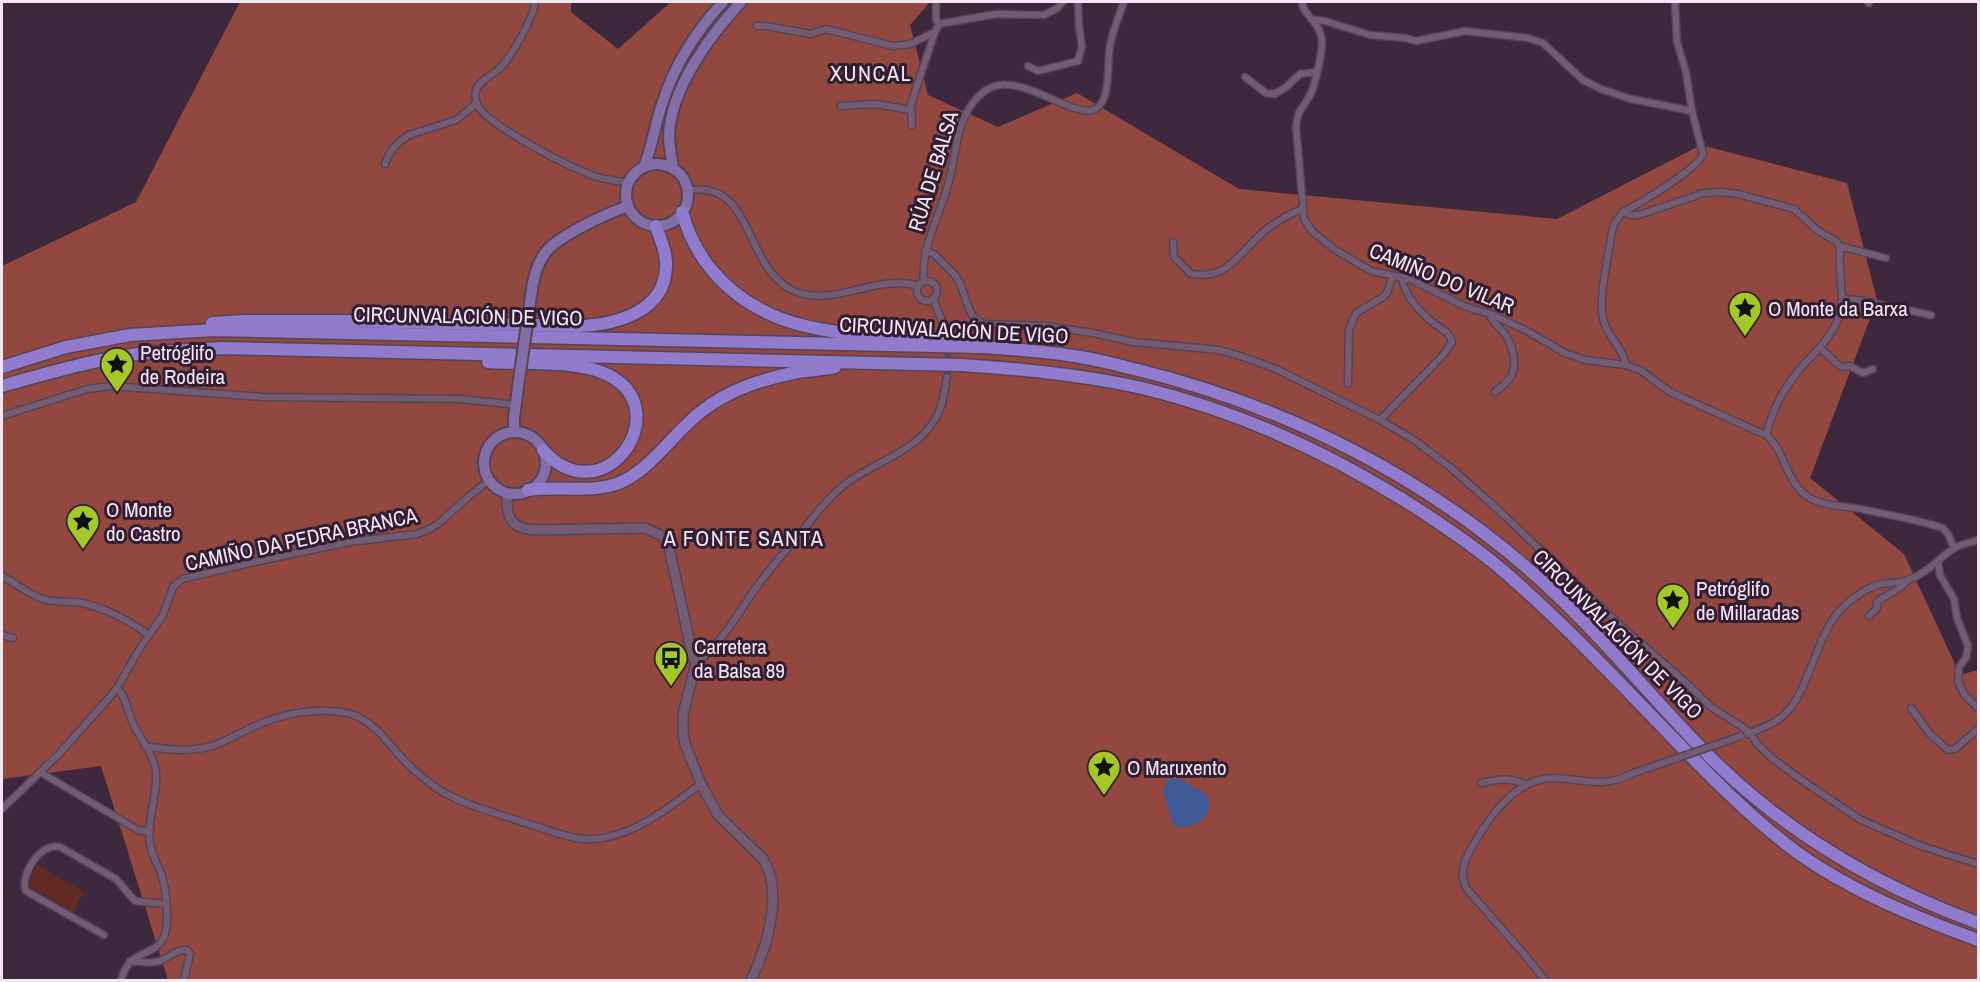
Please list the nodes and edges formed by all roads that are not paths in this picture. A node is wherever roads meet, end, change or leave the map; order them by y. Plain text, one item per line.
1 (535, 2) edge
2 (723, 2) edge
3 (741, 2) edge
4 (936, 2) edge
5 (1063, 2) edge
6 (1078, 2) edge
7 (1124, 2) edge
8 (1302, 2) edge
9 (1675, 2) edge
10 (1314, 21) junction
11 (939, 24) junction
12 (757, 26) dead end
13 (935, 32) junction
14 (1028, 66) dead end
15 (1317, 72) junction
16 (1245, 77) dead end
17 (477, 103) junction
18 (841, 106) dead end
19 (911, 110) junction
20 (1692, 111) junction
21 (912, 125) dead end
22 (385, 164) dead end
23 (644, 167) junction
24 (673, 169) junction
25 (628, 183) junction
26 (687, 191) junction
27 (628, 206) junction
28 (1302, 208) junction
29 (682, 212) junction
30 (1623, 212) junction
31 (656, 226) junction
32 (1173, 242) dead end
33 (1839, 246) junction
34 (925, 251) junction
35 (1886, 258) dead end
36 (1392, 277) junction
37 (1402, 279) junction
38 (921, 284) junction
39 (933, 298) junction
40 (1843, 299) junction
41 (1493, 315) junction
42 (1931, 315) dead end
43 (946, 331) dead end
44 (130, 335) junction
45 (1004, 348) junction
46 (1820, 348) junction
47 (425, 353) junction
48 (851, 362) junction
49 (1626, 365) junction
50 (2, 367) edge
51 (1873, 369) dead end
52 (947, 377) tunnel mouth
53 (1348, 384) dead end
54 (2, 386) edge
55 (1495, 392) dead end
56 (516, 405) junction
57 (2, 416) edge
58 (1380, 420) junction
59 (514, 432) junction
60 (1766, 435) junction
61 (543, 450) junction
62 (489, 480) junction
63 (528, 490) junction
64 (507, 493) junction
65 (1978, 540) edge
66 (1954, 548) junction
67 (1938, 561) junction
68 (2, 576) edge
69 (1908, 580) junction
70 (1869, 616) dead end
71 (2, 635) edge
72 (149, 635) junction
73 (13, 638) dead end
74 (696, 664) junction
75 (117, 688) junction
76 (1911, 708) dead end
77 (1978, 708) edge
78 (1978, 729) edge
79 (1750, 732) junction
80 (145, 746) junction
81 (40, 772) junction
82 (1481, 783) dead end
83 (700, 784) junction
84 (1527, 785) junction
85 (2, 809) edge
86 (149, 832) junction
87 (1978, 864) edge
88 (166, 904) junction
89 (1978, 923) edge
90 (104, 935) dead end
91 (1978, 940) edge
92 (130, 961) junction
93 (121, 981) edge
94 (184, 981) edge
95 (751, 981) edge
96 (1545, 981) edge

1 - 17 street
2 - 23 main road
3 - 24 main road
4 - 11 street
5 - 11 street
6 - 14 street
7 - 34 street, RÚA DE BALSA
8 - 10 street, CAMIÑO DO VILAR
9 - 20 street
10 - 15 street, CAMIÑO DO VILAR
10 - 20 street
11 - 13 street
12 - 13 street
13 - 19 street
15 - 16 street
15 - 28 street, CAMIÑO DO VILAR
17 - 22 street
17 - 25 street
18 - 19 street
19 - 21 street
20 - 30 street
23 - 24 main road
23 - 25 main road
24 - 26 main road
25 - 27 main road
26 - 29 main road
26 - 38 street
27 - 31 main road
27 - 56 main road, bridge
28 - 32 street
28 - 36 street, CAMIÑO DO VILAR
29 - 31 main road
29 - 45 highway
30 - 33 street
30 - 49 street
31 - 44 highway
33 - 35 street
33 - 40 street
34 - 38 street, RÚA DE BALSA
34 - 58 street
36 - 37 street, CAMIÑO DO VILAR
36 - 53 street
37 - 41 street, CAMIÑO DO VILAR
37 - 58 street
38 - 39 street
38 - 39 street
39 - 43 street
40 - 42 street
40 - 46 street
41 - 49 street, CAMIÑO DO VILAR
41 - 55 street
44 - 45 highway, CIRCUNVALACIÓN DE VIGO
44 - 50 highway, CIRCUNVALACIÓN DE VIGO
45 - 89 highway, CIRCUNVALACIÓN DE VIGO
46 - 51 street
46 - 60 street
47 - 48 highway, CIRCUNVALACIÓN DE VIGO
47 - 54 highway, CIRCUNVALACIÓN DE VIGO
47 - 61 highway
48 - 63 highway
48 - 91 highway, CIRCUNVALACIÓN DE VIGO
49 - 60 street
52 - 74 street
56 - 57 street
56 - 59 main road
58 - 79 street
59 - 61 main road
59 - 62 main road
60 - 66 street
61 - 63 main road
62 - 64 main road
62 - 72 street, CAMIÑO DA PEDRA BRANCA
63 - 64 main road
64 - 74 street
65 - 66 street
66 - 67 street
67 - 69 street
67 - 77 street
68 - 72 street
69 - 70 street
69 - 79 street
71 - 73 street
72 - 75 street, CAMIÑO DA PEDRA BRANCA
74 - 83 street
75 - 80 street
75 - 81 street, CAMIÑO DA PEDRA BRANCA
76 - 78 street
79 - 84 street, bridge
79 - 87 street
80 - 83 street
80 - 86 street
81 - 85 street, CAMIÑO DA PEDRA BRANCA
81 - 86 street
82 - 84 street
83 - 95 street
84 - 96 street
86 - 88 street
88 - 90 street
88 - 92 street
92 - 93 street
92 - 94 street

